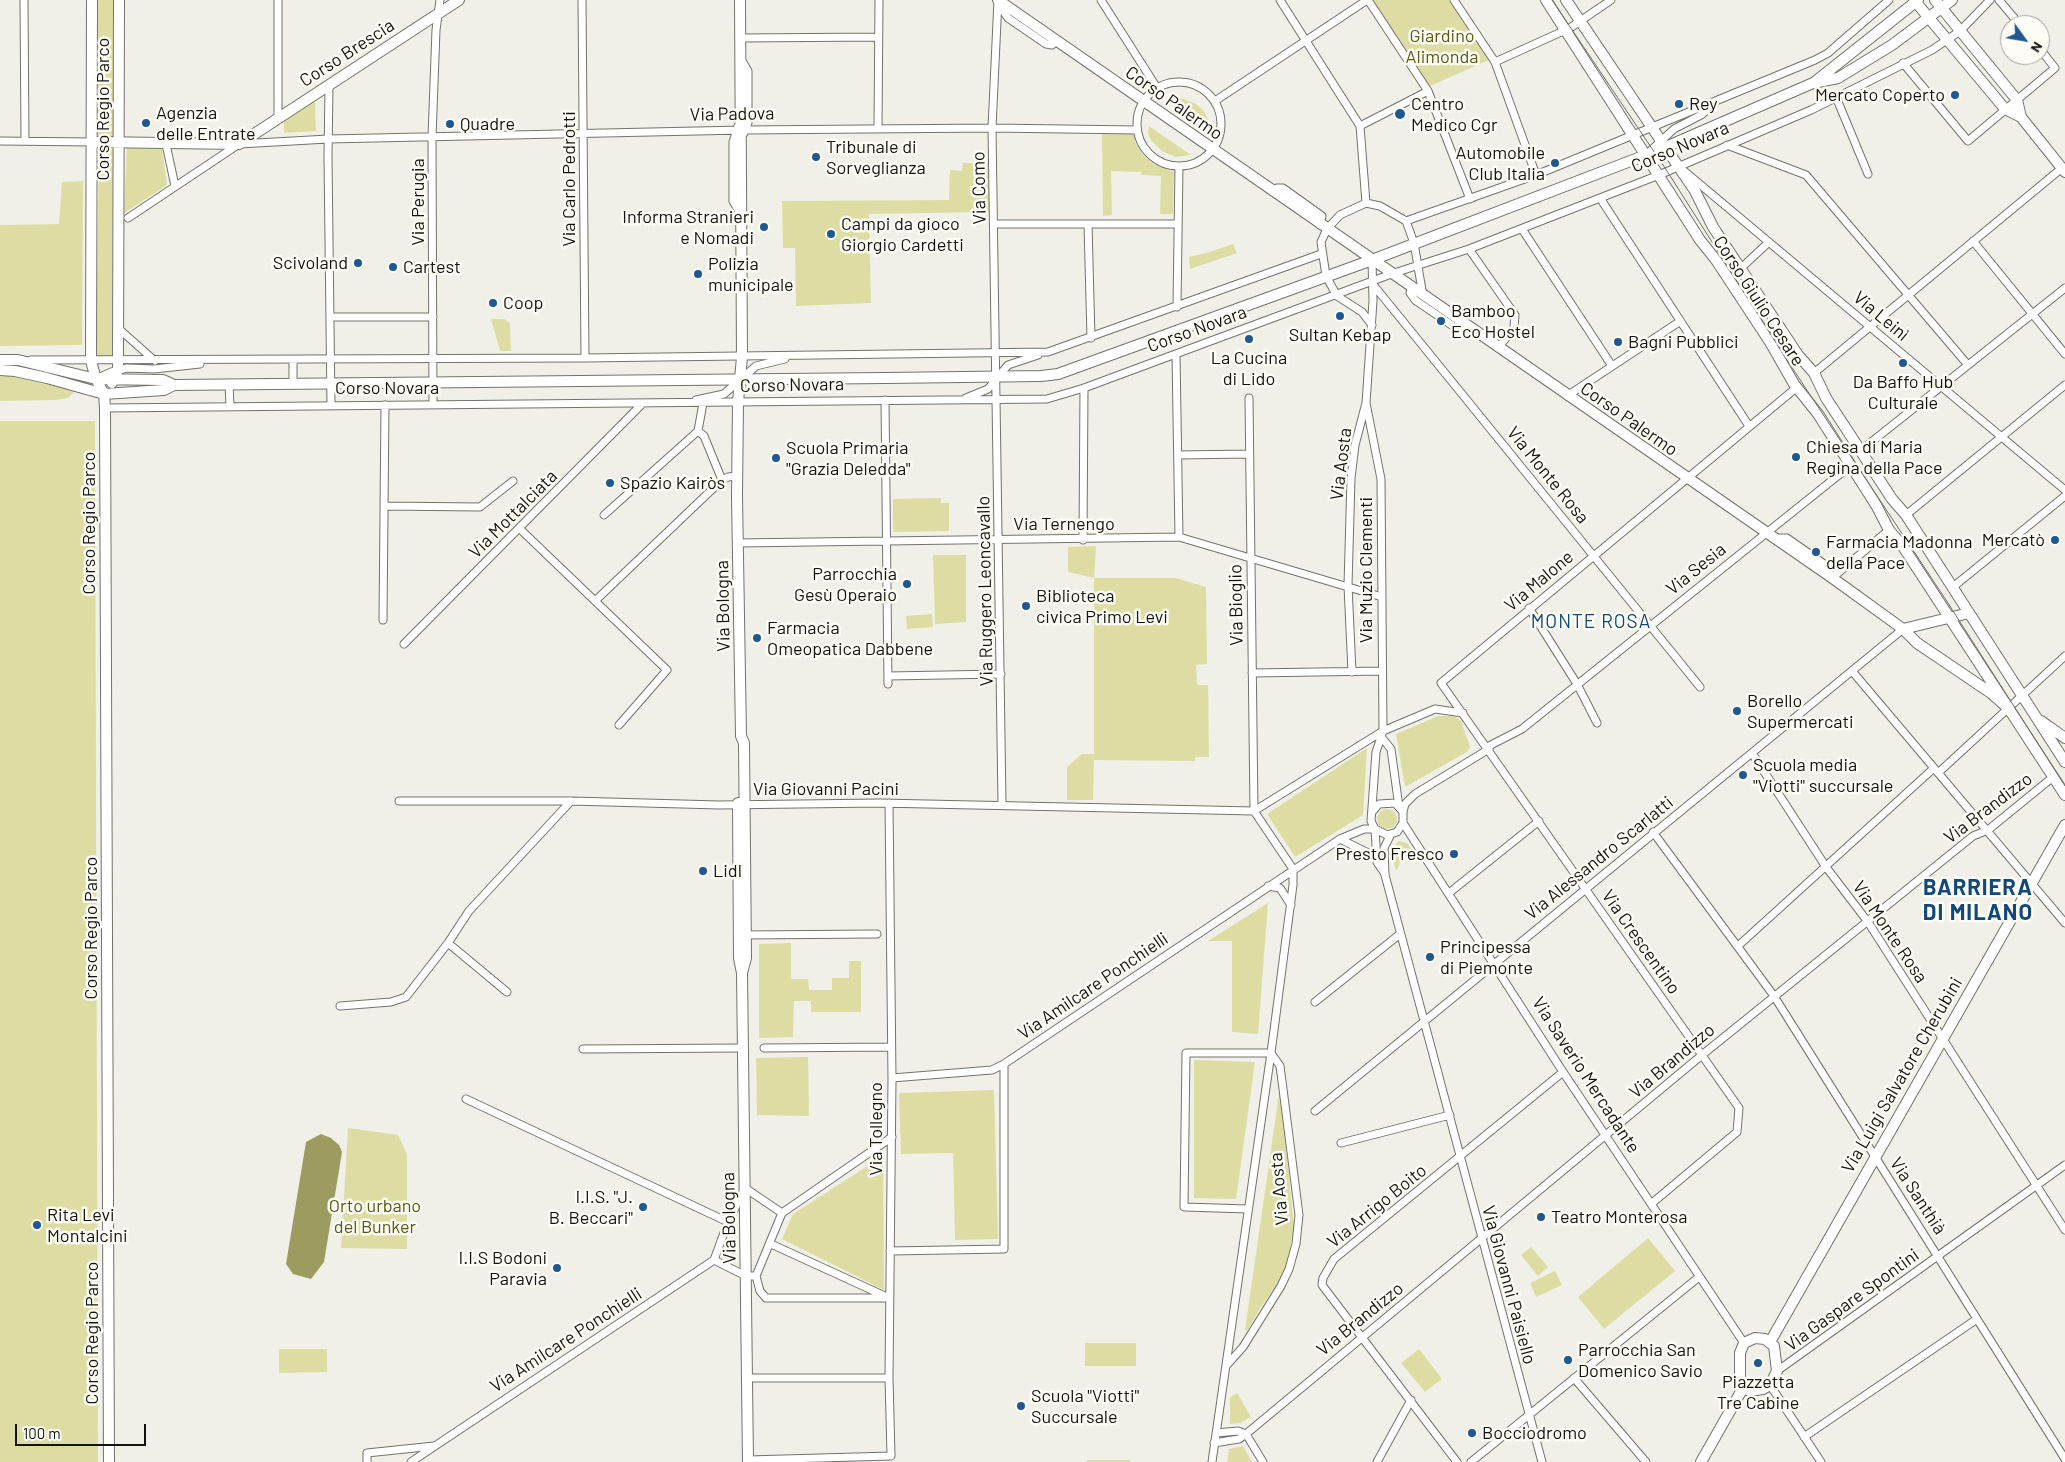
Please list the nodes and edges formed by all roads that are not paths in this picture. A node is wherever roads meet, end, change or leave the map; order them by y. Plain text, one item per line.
1 (24, 0) edge
2 (92, 0) edge
3 (119, 0) edge
4 (278, 0) edge
5 (440, 0) edge
6 (459, 0) edge
7 (582, 0) edge
8 (740, 0) edge
9 (879, 0) edge
10 (1101, 0) edge
11 (1280, 0) edge
12 (1368, 0) edge
13 (1454, 0) edge
14 (1546, 0) edge
15 (1566, 0) edge
16 (1611, 0) edge
17 (1889, 0) edge
18 (1952, 0) edge
19 (1990, 0) edge
20 (1999, 0) edge
21 (1916, 1) edge
22 (1000, 2) edge
23 (1938, 4) edge
24 (438, 14) junction
25 (2012, 15) edge
26 (1929, 18) junction
27 (1573, 26) junction
28 (1960, 31) junction
29 (878, 37) junction
30 (740, 38) junction
31 (1306, 39) junction
32 (1948, 40) junction
33 (1495, 62) junction
34 (2050, 62) edge
35 (1903, 64) junction
36 (1813, 84) junction
37 (329, 85) junction
38 (1156, 88) junction
39 (1428, 91) junction
40 (1836, 97) junction
41 (1720, 99) junction
42 (2017, 100) junction
43 (1215, 101) junction
44 (1143, 102) junction
45 (2005, 109) junction
46 (278, 118) junction
47 (2021, 118) junction
48 (1360, 126) junction
49 (1652, 127) junction
50 (992, 128) junction
51 (878, 129) junction
52 (741, 130) junction
53 (1137, 130) junction
54 (584, 134) junction
55 (1633, 135) junction
56 (432, 137) junction
57 (328, 138) junction
58 (25, 140) junction
59 (0, 141) edge
60 (92, 142) junction
61 (119, 143) junction
62 (1663, 143) junction
63 (166, 144) junction
64 (239, 144) junction
65 (1728, 145) junction
66 (1212, 150) junction
67 (1647, 154) junction
68 (1179, 166) junction
69 (1678, 166) junction
70 (2063, 170) edge
71 (1868, 174) dead end
72 (1536, 175) junction
73 (1659, 175) junction
74 (175, 186) junction
75 (1600, 198) junction
76 (1470, 199) junction
77 (1366, 203) junction
78 (128, 218) dead end
79 (1406, 221) junction
80 (994, 224) junction
81 (1088, 224) junction
82 (1178, 224) junction
83 (1324, 227) junction
84 (1522, 229) junction
85 (1973, 241) junction
86 (1769, 242) junction
87 (1414, 243) junction
88 (1469, 249) junction
89 (1321, 254) junction
90 (1372, 260) junction
91 (1417, 265) junction
92 (1741, 268) junction
93 (1392, 274) junction
94 (1326, 276) junction
95 (1372, 282) junction
96 (1411, 288) junction
97 (2065, 288) edge
98 (1907, 295) junction
99 (1337, 296) junction
100 (1423, 296) junction
101 (1177, 307) junction
102 (2033, 313) junction
103 (330, 317) junction
104 (433, 317) junction
105 (1679, 322) junction
106 (1372, 325) junction
107 (1467, 326) junction
108 (1870, 326) junction
109 (118, 328) junction
110 (1091, 338) junction
111 (1498, 348) junction
112 (1048, 352) junction
113 (997, 353) junction
114 (1176, 354) junction
115 (2065, 354) edge
116 (798, 356) junction
117 (742, 357) junction
118 (585, 358) junction
119 (433, 359) junction
120 (0, 360) edge
121 (18, 360) junction
122 (293, 360) junction
123 (331, 360) junction
124 (91, 361) junction
125 (155, 361) junction
126 (217, 361) junction
127 (1612, 366) junction
128 (1968, 366) junction
129 (0, 370) edge
130 (117, 370) junction
131 (1814, 373) junction
132 (997, 376) junction
133 (96, 379) junction
134 (740, 380) junction
135 (433, 382) junction
136 (293, 383) junction
137 (331, 383) junction
138 (229, 384) junction
139 (174, 385) junction
140 (2065, 385) edge
141 (1942, 386) junction
142 (1084, 388) junction
143 (1796, 388) junction
144 (104, 394) junction
145 (1567, 396) junction
146 (1249, 398) dead end
147 (885, 400) junction
148 (962, 400) junction
149 (998, 400) junction
150 (738, 402) junction
151 (1366, 403) junction
152 (433, 404) junction
153 (642, 404) junction
154 (680, 404) junction
155 (703, 404) junction
156 (331, 405) junction
157 (385, 405) junction
158 (230, 406) junction
159 (105, 408) junction
160 (1749, 426) junction
161 (698, 431) junction
162 (2002, 436) junction
163 (1860, 451) junction
164 (1249, 454) junction
165 (1178, 456) junction
166 (1850, 466) junction
167 (737, 476) junction
168 (1687, 479) junction
169 (722, 480) junction
170 (513, 481) dead end
171 (2065, 490) edge
172 (2065, 496) edge
173 (384, 506) junction
174 (604, 515) dead end
175 (1906, 515) junction
176 (520, 529) junction
177 (1889, 530) junction
178 (1769, 535) junction
179 (1179, 537) junction
180 (999, 540) junction
181 (1083, 540) junction
182 (886, 542) junction
183 (738, 543) junction
184 (1594, 555) junction
185 (1250, 557) junction
186 (1832, 578) junction
187 (1348, 586) junction
188 (1953, 587) junction
189 (1382, 597) junction
190 (595, 601) junction
191 (1529, 608) junction
192 (1969, 613) junction
193 (1948, 616) junction
194 (383, 620) dead end
195 (1651, 624) junction
196 (1904, 629) junction
197 (404, 644) dead end
198 (2065, 656) edge
199 (1382, 671) junction
200 (1852, 671) junction
201 (1252, 672) junction
202 (1352, 672) junction
203 (1001, 674) junction
204 (1440, 683) joint
205 (1577, 684) junction
206 (1700, 687) dead end
207 (2023, 696) junction
208 (2009, 709) junction
209 (1463, 713) junction
210 (2037, 718) junction
211 (1597, 723) dead end
212 (619, 725) dead end
213 (1382, 734) junction
214 (2065, 738) edge
215 (1488, 748) junction
216 (1752, 753) junction
217 (2065, 762) edge
218 (1936, 771) junction
219 (2053, 777) junction
220 (2065, 795) edge
221 (398, 801) dead end
222 (571, 801) junction
223 (889, 803) junction
224 (741, 805) junction
225 (1002, 805) junction
226 (1401, 809) junction
227 (1254, 811) junction
228 (1372, 812) junction
229 (1539, 821) junction
230 (1403, 823) junction
231 (2065, 826) edge
232 (1375, 829) junction
233 (1988, 830) junction
234 (1653, 832) junction
235 (1391, 834) junction
236 (1340, 839) junction
237 (1376, 856) junction
238 (1826, 867) junction
239 (1293, 869) junction
240 (1385, 874) junction
241 (2032, 882) junction
242 (1268, 886) junction
243 (1585, 888) junction
244 (1449, 893) junction
245 (1291, 905) junction
246 (1868, 922) junction
247 (2065, 923) edge
248 (877, 934) dead end
249 (1400, 934) junction
250 (742, 935) junction
251 (448, 943) junction
252 (1738, 946) junction
253 (1495, 963) junction
254 (507, 992) dead end
255 (1774, 996) junction
256 (1315, 1002) dead end
257 (340, 1006) dead end
258 (1424, 1022) junction
259 (1942, 1038) junction
260 (891, 1047) junction
261 (743, 1048) junction
262 (764, 1048) dead end
263 (583, 1050) dead end
264 (1271, 1053) junction
265 (1702, 1054) junction
266 (1004, 1064) junction
267 (1563, 1072) junction
268 (892, 1078) junction
269 (466, 1099) dead end
270 (1315, 1111) dead end
271 (1450, 1116) junction
272 (1606, 1136) junction
273 (892, 1137) junction
274 (1341, 1143) dead end
275 (1874, 1156) junction
276 (1459, 1158) junction
277 (2065, 1165) edge
278 (2036, 1185) junction
279 (745, 1188) junction
280 (1651, 1204) junction
281 (1248, 1209) junction
282 (782, 1213) junction
283 (728, 1222) junction
284 (2065, 1230) edge
285 (1482, 1240) junction
286 (771, 1244) junction
287 (890, 1251) junction
288 (1939, 1256) junction
289 (714, 1260) junction
290 (751, 1276) junction
291 (1699, 1277) junction
292 (889, 1298) junction
293 (1977, 1319) junction
294 (1361, 1337) junction
295 (1770, 1342) junction
296 (1744, 1343) junction
297 (1226, 1366) junction
298 (1777, 1371) junction
299 (747, 1378) junction
300 (889, 1378) junction
301 (1574, 1378) junction
302 (1770, 1385) junction
303 (1743, 1388) junction
304 (1411, 1400) junction
305 (1529, 1416) junction
306 (1216, 1433) junction
307 (1246, 1434) junction
308 (1804, 1437) junction
309 (1214, 1443) junction
310 (434, 1446) junction
311 (2065, 1459) edge
312 (748, 1461) edge
313 (109, 1462) edge
314 (367, 1462) edge
315 (411, 1462) edge
316 (1212, 1462) edge
317 (1263, 1462) edge
318 (1377, 1462) edge
319 (1457, 1462) edge
320 (1471, 1462) edge
321 (1542, 1462) edge
322 (1646, 1462) edge
323 (1701, 1462) edge
324 (1820, 1462) edge

1 - 58 street
2 - 60 main road, Corso Regio Parco
3 - 61 main road, Corso Regio Parco
4 - 46 street
5 - 24 street, Via Perugia
6 - 24 main road, Corso Brescia
7 - 54 street, Via Carlo Pedrotti
8 - 30 main road, Via Bologna
9 - 29 street
10 - 38 street
11 - 31 street
12 - 31 street
12 - 39 street
13 - 33 street
14 - 27 main road, Corso Giulio Cesare
15 - 27 main road, Corso Giulio Cesare
16 - 27 street
17 - 41 street, Corso Novara
18 - 23 main road, Corso Novara
19 - 28 street, Corso Novara
20 - 25 street
21 - 26 main road
21 - 36 main road, Corso Novara
22 - 44 main road, Corso Palermo
22 - 50 street, Via Como
23 - 26 main road, Corso Novara
23 - 28 main road
24 - 37 main road, Corso Brescia
24 - 56 street, Via Perugia
26 - 32 main road
26 - 36 main road, Corso Novara
27 - 33 street
27 - 49 main road, Corso Giulio Cesare
27 - 55 main road, Corso Giulio Cesare
28 - 32 street, Corso Novara
28 - 42 main road
29 - 30 street
29 - 51 street
30 - 52 main road, Via Bologna
31 - 43 street
31 - 48 street
32 - 35 street, Corso Novara
32 - 45 main road
33 - 72 street
34 - 42 street
35 - 40 street, Corso Novara
35 - 45 street
36 - 62 main road, Corso Novara
37 - 46 main road, Corso Brescia
37 - 57 street
38 - 43 street
38 - 44 street
39 - 48 street
39 - 76 street
40 - 65 street, Corso Novara
40 - 71 street
41 - 49 street, Corso Novara
41 - 62 street
42 - 45 street
42 - 47 main road
43 - 66 street
44 - 53 street
44 - 66 main road, Corso Palermo
45 - 47 main road
46 - 64 main road, Corso Brescia
47 - 70 main road
48 - 77 street
49 - 55 street, Corso Novara
49 - 62 main road, Corso Giulio Cesare
50 - 51 street, Via Padova
50 - 53 street, Via Padova
50 - 80 street, Via Como
51 - 52 street, Via Padova
52 - 54 street, Via Padova
52 - 117 main road, Via Bologna
53 - 68 street
54 - 56 street, Via Padova
54 - 118 street, Via Carlo Pedrotti
55 - 67 main road, Corso Giulio Cesare
55 - 72 street, Corso Novara
56 - 57 street, Via Padova
56 - 104 street, Via Perugia
57 - 64 street, Via Padova
57 - 103 street
58 - 59 street
58 - 60 street
60 - 61 main road
60 - 124 main road, Corso Regio Parco
61 - 63 main road
61 - 109 main road, Corso Regio Parco
62 - 67 main road, Corso Novara
62 - 69 main road, Corso Giulio Cesare
63 - 64 main road
63 - 74 street
64 - 74 street
65 - 69 street, Corso Novara
65 - 98 street
66 - 68 street
66 - 83 main road, Corso Palermo
67 - 73 main road, Corso Giulio Cesare
67 - 87 main road, Corso Novara
68 - 82 street
69 - 73 street, Corso Novara
69 - 86 street, Via Leinì
69 - 92 main road, Corso Giulio Cesare
70 - 85 street
72 - 76 street, Corso Novara
73 - 75 street, Corso Novara
73 - 143 main road, Corso Giulio Cesare
74 - 78 street
75 - 84 street, Corso Novara
75 - 105 street
76 - 79 street, Corso Novara
77 - 79 street
77 - 83 street
79 - 87 street
80 - 81 street
80 - 113 street, Via Como
81 - 82 street
81 - 110 street
82 - 101 street
83 - 89 street
83 - 90 main road, Corso Palermo
84 - 88 street, Corso Novara
84 - 127 street
85 - 98 street
85 - 102 street
86 - 92 street
86 - 108 street, Via Leinì
87 - 90 main road, Corso Novara
87 - 91 street
88 - 91 street, Corso Novara
88 - 111 street
89 - 94 street
89 - 101 street, Corso Novara
90 - 93 main road, Corso Palermo
90 - 94 main road, Corso Novara
90 - 95 street, Via Aosta
91 - 93 street, Corso Novara
91 - 100 street
92 - 131 main road, Corso Giulio Cesare
93 - 95 street, Corso Novara
93 - 96 main road, Corso Palermo
94 - 99 street
94 - 132 main road, Corso Novara
95 - 99 street, Corso Novara
95 - 106 street, Via Aosta
95 - 184 street, Via Monte Rosa
96 - 100 main road, Corso Palermo
96 - 107 street, Corso Palermo
97 - 102 street
98 - 108 street
98 - 128 street
99 - 106 street
99 - 114 street, Corso Novara
100 - 107 main road, Corso Palermo
101 - 110 street, Corso Novara
102 - 115 street
102 - 128 street
103 - 104 street
103 - 123 street
104 - 119 street, Via Perugia
105 - 127 street
105 - 160 street
106 - 151 street, Via Aosta
107 - 111 main road, Corso Palermo
108 - 131 street
108 - 141 street, Via Leinì
109 - 125 street
109 - 130 main road, Corso Regio Parco
110 - 112 street, Corso Novara
111 - 145 main road, Corso Palermo
112 - 113 street, Corso Novara
112 - 132 street
113 - 116 street, Corso Novara
113 - 132 street, Via Como
114 - 142 street, Corso Novara
114 - 165 street
116 - 117 street, Corso Novara
116 - 134 street
117 - 118 street, Corso Novara
117 - 134 main road, Via Bologna
118 - 119 street, Corso Novara
119 - 123 street, Corso Novara
119 - 135 street, Via Perugia
120 - 121 main road, Corso Novara
121 - 124 street, Corso Novara
121 - 133 main road, Corso Novara
122 - 123 street, Corso Novara
122 - 126 street, Corso Novara
122 - 136 street
123 - 137 street
124 - 130 street, Corso Novara
124 - 133 main road, Corso Regio Parco
125 - 126 street, Corso Novara
125 - 130 street, Corso Novara
126 - 130 street
127 - 145 street
128 - 141 street
129 - 144 main road, Corso Novara
130 - 133 main road, Corso Novara
130 - 139 main road, Corso Novara
130 - 144 main road
131 - 163 main road, Corso Giulio Cesare
132 - 134 main road, Corso Novara
132 - 148 street
132 - 149 street, Via Ruggero Leoncavallo
133 - 144 main road, Corso Regio Parco
134 - 135 main road, Corso Novara
134 - 150 main road, Via Bologna
134 - 154 street
135 - 137 main road, Corso Novara
135 - 152 street, Via Perugia
136 - 137 main road, Corso Novara
136 - 138 main road, Corso Novara
137 - 156 street
138 - 139 main road, Corso Novara
138 - 158 street
139 - 144 main road, Corso Novara
140 - 162 street
141 - 162 street, Via Leinì
141 - 163 street
142 - 149 street, Corso Novara
142 - 181 street
143 - 160 street, Via Malone
143 - 166 main road, Corso Giulio Cesare
144 - 159 main road, Corso Regio Parco
145 - 168 main road, Corso Palermo
146 - 164 street, Via Bioglio
147 - 148 street, Corso Novara
147 - 150 street, Corso Novara
147 - 182 street
148 - 149 street, Corso Novara
149 - 180 street, Via Ruggero Leoncavallo
150 - 155 street, Corso Novara
150 - 167 main road, Via Bologna
151 - 187 street, Via Aosta
151 - 189 street, Via Muzio Clementi
152 - 153 street, Corso Novara
152 - 157 street, Corso Novara
153 - 154 street, Corso Novara
153 - 176 street, Via Mottalciata
154 - 155 street, Corso Novara
155 - 161 street
156 - 157 street, Corso Novara
156 - 158 street, Corso Novara
157 - 173 street
158 - 159 street, Corso Novara
159 - 313 main road, Corso Regio Parco
160 - 168 street, Via Malone
161 - 169 street
161 - 174 street
162 - 171 street, Via Leinì
162 - 175 street
163 - 175 main road, Corso Giulio Cesare
164 - 165 street
164 - 185 street, Via Bioglio
165 - 179 street
166 - 177 main road, Corso Giulio Cesare
166 - 178 street, Via Sesia
167 - 169 street
167 - 183 main road, Via Bologna
168 - 178 main road, Corso Palermo
168 - 184 street, Via Malone
169 - 190 street
170 - 173 street
172 - 188 street
173 - 194 street
175 - 188 main road, Corso Giulio Cesare
176 - 190 street
176 - 197 street, Via Mottalciata
177 - 186 street
177 - 193 main road, Corso Giulio Cesare
178 - 186 main road, Corso Palermo
178 - 195 street, Via Sesia
179 - 181 street, Via Ternengo
179 - 185 street, Via Ternengo
180 - 181 street, Via Ternengo
180 - 182 street, Via Ternengo
180 - 203 street, Via Ruggero Leoncavallo
182 - 183 street, Via Ternengo
182 - 203 street
183 - 224 main road, Via Bologna
184 - 191 street, Via Malone
184 - 195 street, Via Monte Rosa
185 - 187 street, Via Ternengo
185 - 201 street, Via Bioglio
186 - 196 main road, Corso Palermo
187 - 189 street, Via Ternengo
187 - 202 street, Via Aosta
188 - 192 main road, Corso Giulio Cesare
189 - 199 street, Via Muzio Clementi
190 - 212 street
191 - 204 street, Via Malone
191 - 205 street
192 - 193 main road
192 - 207 main road, Corso Giulio Cesare
193 - 196 main road
193 - 208 main road, Corso Giulio Cesare
195 - 205 street, Via Sesia
195 - 206 street, Via Monte Rosa
196 - 200 street, Via Alessandro Scarlatti
196 - 208 main road, Corso Palermo
198 - 207 street
199 - 202 street
199 - 213 street, Via Muzio Clementi
200 - 216 street, Via Alessandro Scarlatti
200 - 218 street
201 - 202 street
201 - 227 street, Via Bioglio
203 - 225 street, Via Ruggero Leoncavallo
204 - 209 street, Via Crescentino
205 - 211 street
205 - 215 street, Via Sesia
207 - 208 street
207 - 210 main road, Corso Giulio Cesare
208 - 218 street
208 - 219 main road, Corso Giulio Cesare
209 - 213 street
209 - 215 street, Via Crescentino
210 - 214 main road
210 - 217 main road, Corso Giulio Cesare
213 - 226 street
213 - 227 street
213 - 228 street
215 - 226 street, Via Sesia
215 - 229 street, Via Crescentino
216 - 234 street, Via Alessandro Scarlatti
216 - 238 street, Via Monte Rosa
218 - 233 street
218 - 238 street
219 - 220 main road, Corso Giulio Cesare
219 - 233 street, Via Brandizzo
221 - 222 street, Via Giovanni Pacini
222 - 224 street, Via Giovanni Pacini
222 - 251 street
223 - 224 street, Via Giovanni Pacini
223 - 225 street, Via Giovanni Pacini
223 - 260 street, Via Tollegno
224 - 250 main road, Via Bologna
225 - 227 street, Via Giovanni Pacini
226 - 228 street
226 - 230 street
227 - 239 street
228 - 232 street
229 - 243 street, Via Crescentino
229 - 244 street
230 - 235 street
230 - 244 street, Via Saverio Mercadante
231 - 241 main road, Via Luigi Salvatore Cherubini
232 - 235 street
232 - 236 street, Via Amilcare Ponchielli
232 - 237 street, Via Giovanni Paisiello
233 - 241 street
233 - 246 street, Via Brandizzo
234 - 243 street, Via Alessandro Scarlatti
234 - 252 street, Via Santhià
235 - 240 street, Via Giovanni Paisiello
236 - 237 street
236 - 239 street, Via Amilcare Ponchielli
237 - 240 street, Via Giovanni Paisiello
238 - 246 street, Via Monte Rosa
238 - 252 street
239 - 242 street, Via Amilcare Ponchielli
239 - 245 street
240 - 249 street, Via Giovanni Paisiello
241 - 247 street
241 - 259 main road, Via Luigi Salvatore Cherubini
242 - 245 street
242 - 266 street, Via Amilcare Ponchielli
243 - 253 street, Via Alessandro Scarlatti
243 - 265 street, Via Crescentino
244 - 253 street, Via Saverio Mercadante
245 - 264 street
246 - 255 street, Via Brandizzo
246 - 259 street, Via Monte Rosa
248 - 250 street
249 - 256 street
249 - 258 street, Via Giovanni Paisiello
250 - 261 main road, Via Bologna
251 - 254 street
251 - 257 street
252 - 255 street, Via Santhià
253 - 258 street, Via Alessandro Scarlatti
253 - 267 street, Via Saverio Mercadante
255 - 265 street, Via Brandizzo
255 - 275 street, Via Santhià
258 - 270 street, Via Alessandro Scarlatti
258 - 271 street, Via Giovanni Paisiello
259 - 275 main road, Via Luigi Salvatore Cherubini
259 - 278 street, Via Monte Rosa
260 - 262 street
260 - 268 street, Via Tollegno
261 - 263 street
261 - 279 main road, Via Bologna
264 - 281 street
264 - 281 street
264 - 297 street, Via Aosta
265 - 272 street, Via Brandizzo
265 - 280 street, Via Crescentino
266 - 268 street, Via Amilcare Ponchielli
266 - 287 street
267 - 272 street, Via Saverio Mercadante
267 - 276 street, Via Arrigo Boito
268 - 273 street, Via Tollegno
269 - 283 street
271 - 274 street
271 - 276 street, Via Giovanni Paisiello
272 - 280 street, Via Saverio Mercadante
272 - 285 street, Via Brandizzo
273 - 282 street
273 - 287 street, Via Tollegno
275 - 288 street, Via Santhià
275 - 295 main road, Via Luigi Salvatore Cherubini
276 - 285 street, Via Giovanni Paisiello
276 - 294 street, Via Arrigo Boito
277 - 278 street, Via Gaspare Spontini
278 - 284 street, Via Monte Rosa
278 - 288 street, Via Gaspare Spontini
279 - 282 street
279 - 283 street
279 - 290 main road, Via Bologna
280 - 291 street, Via Saverio Mercadante
281 - 297 street
282 - 286 street
283 - 289 street
285 - 294 street, Via Brandizzo
285 - 305 street, Via Giovanni Paisiello
286 - 290 street
286 - 292 street
287 - 292 street, Via Tollegno
288 - 293 street, Via Santhià
288 - 298 street, Via Gaspare Spontini
289 - 290 street
289 - 310 street, Via Amilcare Ponchielli
290 - 292 street
290 - 299 main road, Via Bologna
291 - 296 street, Via Saverio Mercadante
291 - 301 street
292 - 300 street, Via Tollegno
293 - 308 street
293 - 311 street, Via Santhià
294 - 304 street, Via Arrigo Boito
294 - 307 street, Via Brandizzo
295 - 296 main road
295 - 298 main road
296 - 303 main road
297 - 306 street
298 - 302 main road
299 - 300 street
299 - 312 main road, Via Bologna
300 - 312 street, Via Tollegno
301 - 305 street
301 - 322 street
302 - 303 main road
302 - 308 street
303 - 323 main road
304 - 318 street
304 - 319 street, Via Arrigo Boito
305 - 320 street
305 - 321 street, Via Giovanni Paisiello
306 - 307 street
306 - 309 street
307 - 309 street
307 - 317 street
308 - 324 street
309 - 316 street
310 - 314 street, Via Amilcare Ponchielli
310 - 315 street, Via Amilcare Ponchielli

